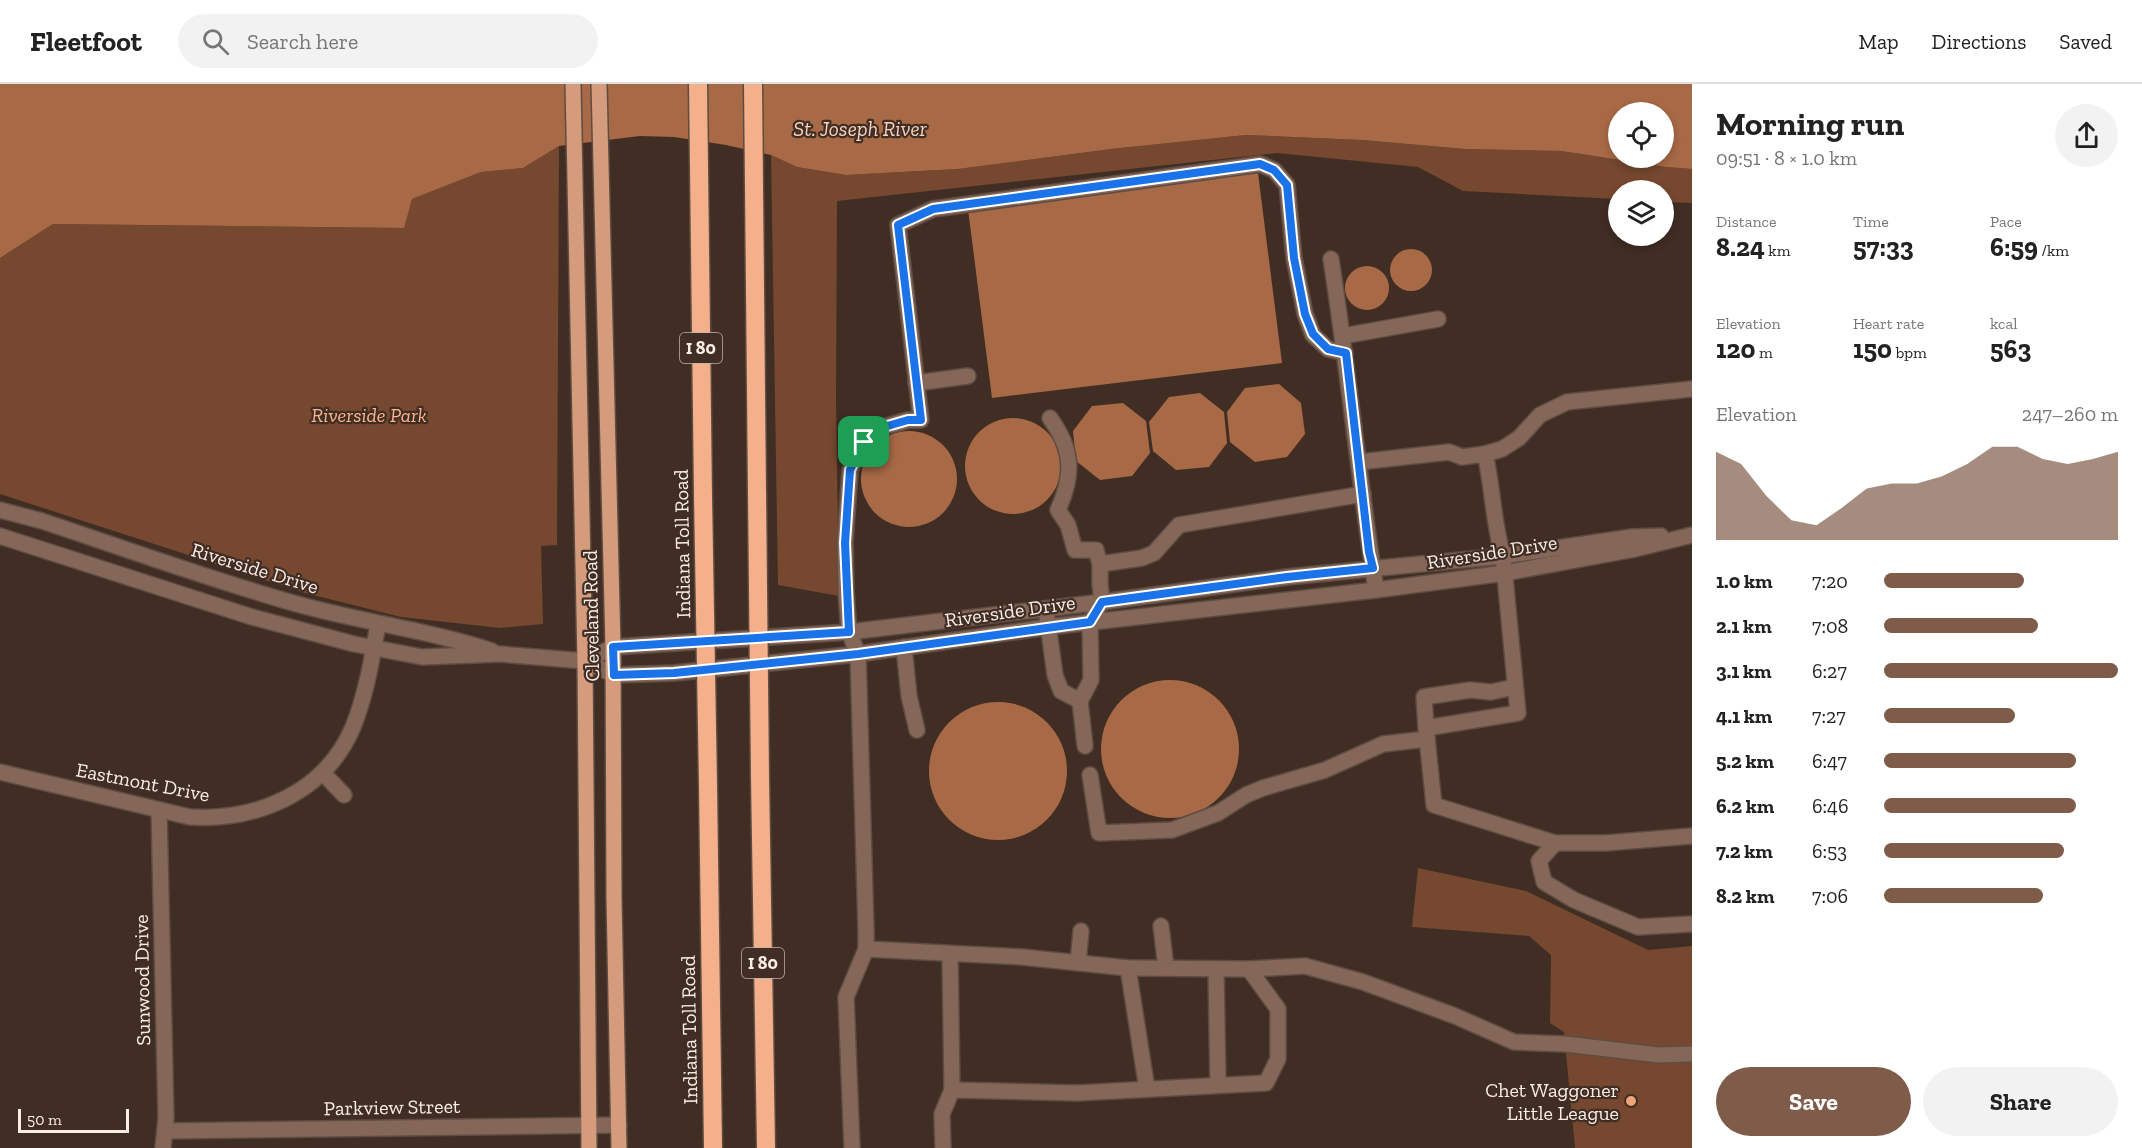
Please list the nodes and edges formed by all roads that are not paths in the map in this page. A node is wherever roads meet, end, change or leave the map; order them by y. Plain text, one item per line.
1 (573, 84) edge
2 (599, 84) edge
3 (698, 84) edge
4 (753, 84) edge
5 (1331, 259) dead end
6 (1438, 319) dead end
7 (1343, 336) junction
8 (1346, 353) junction
9 (968, 376) dead end
10 (916, 383) junction
11 (1692, 389) edge
12 (1050, 418) dead end
13 (1485, 454) junction
14 (1359, 462) junction
15 (1363, 494) junction
16 (0, 510) edge
17 (1692, 535) edge
18 (0, 536) edge
19 (1503, 556) junction
20 (1100, 564) junction
21 (1373, 568) junction
22 (1505, 573) junction
23 (1376, 590) junction
24 (1102, 602) junction
25 (1046, 608) junction
26 (1090, 622) junction
27 (378, 624) junction
28 (1048, 627) junction
29 (849, 632) junction
30 (613, 647) junction
31 (904, 647) junction
32 (374, 648) junction
33 (500, 654) junction
34 (858, 654) junction
35 (585, 661) junction
36 (614, 675) junction
37 (1515, 687) junction
38 (1080, 701) junction
39 (917, 730) dead end
40 (1427, 734) junction
41 (1085, 746) dead end
42 (0, 772) edge
43 (323, 772) junction
44 (1090, 775) dead end
45 (344, 795) dead end
46 (159, 810) junction
47 (1692, 836) edge
48 (1555, 843) junction
49 (1692, 924) edge
50 (1161, 926) dead end
51 (1081, 931) dead end
52 (866, 949) junction
53 (950, 954) junction
54 (1078, 963) junction
55 (1128, 968) junction
56 (1166, 968) junction
57 (1216, 969) junction
58 (1249, 969) junction
59 (1692, 1054) edge
60 (1218, 1085) junction
61 (1147, 1089) junction
62 (952, 1090) junction
63 (589, 1125) junction
64 (619, 1125) junction
65 (165, 1131) junction
66 (163, 1148) edge
67 (590, 1148) edge
68 (619, 1148) edge
69 (713, 1148) edge
70 (766, 1148) edge
71 (852, 1148) edge
72 (943, 1148) edge

1 - 35 main road, Cleveland Road
2 - 30 main road, Cleveland Road
3 - 69 highway, Indiana Toll Road / I 80, bridge
4 - 70 highway, I 80, bridge
5 - 7 street
6 - 7 street
7 - 8 street
8 - 10 street
8 - 14 street
9 - 10 street
10 - 29 street
11 - 13 street
12 - 20 street
13 - 14 street
13 - 19 street
14 - 15 street
15 - 20 street
15 - 21 street
16 - 27 street, Riverside Drive
17 - 19 street, Riverside Drive
17 - 22 street, Riverside Drive
18 - 32 street, Riverside Drive
19 - 21 street, Riverside Drive
19 - 22 street
20 - 24 street
21 - 23 street
21 - 24 street, Riverside Drive
22 - 23 street, Riverside Drive
22 - 37 street
23 - 26 street, Riverside Drive
24 - 25 street, Riverside Drive
24 - 26 street
25 - 28 street
25 - 29 street, Riverside Drive
26 - 28 street, Riverside Drive
26 - 38 street
27 - 32 street, Eastmont Drive
27 - 33 street, Riverside Drive
28 - 31 street, Riverside Drive
28 - 38 street
29 - 30 street, Riverside Drive
29 - 34 street
30 - 35 street, Riverside Drive
30 - 36 main road, Cleveland Road
31 - 34 street, Riverside Drive
31 - 39 street
32 - 33 street, Riverside Drive
32 - 43 street, Eastmont Drive
33 - 35 street, Riverside Drive
34 - 36 street, Riverside Drive
34 - 52 street
35 - 36 street, Riverside Drive
35 - 63 main road, Cleveland Road
36 - 64 main road, Cleveland Road
37 - 40 street
37 - 40 street
38 - 41 street
40 - 44 street
40 - 48 street
42 - 46 street, Eastmont Drive
43 - 45 street
43 - 46 street, Eastmont Drive
46 - 65 street, Sunwood Drive
47 - 48 street
48 - 49 street
50 - 56 street
51 - 54 street
52 - 53 street
52 - 71 street
53 - 54 street
53 - 62 street
54 - 55 street
55 - 56 street
55 - 61 street
56 - 57 street
57 - 58 street
57 - 60 street
58 - 59 street
58 - 60 street
60 - 61 street
61 - 62 street
62 - 72 street
63 - 64 street, Parkview Street
63 - 65 street, Parkview Street
63 - 67 main road, Cleveland Road
64 - 68 main road, Cleveland Road
65 - 66 street, Sunwood Drive

